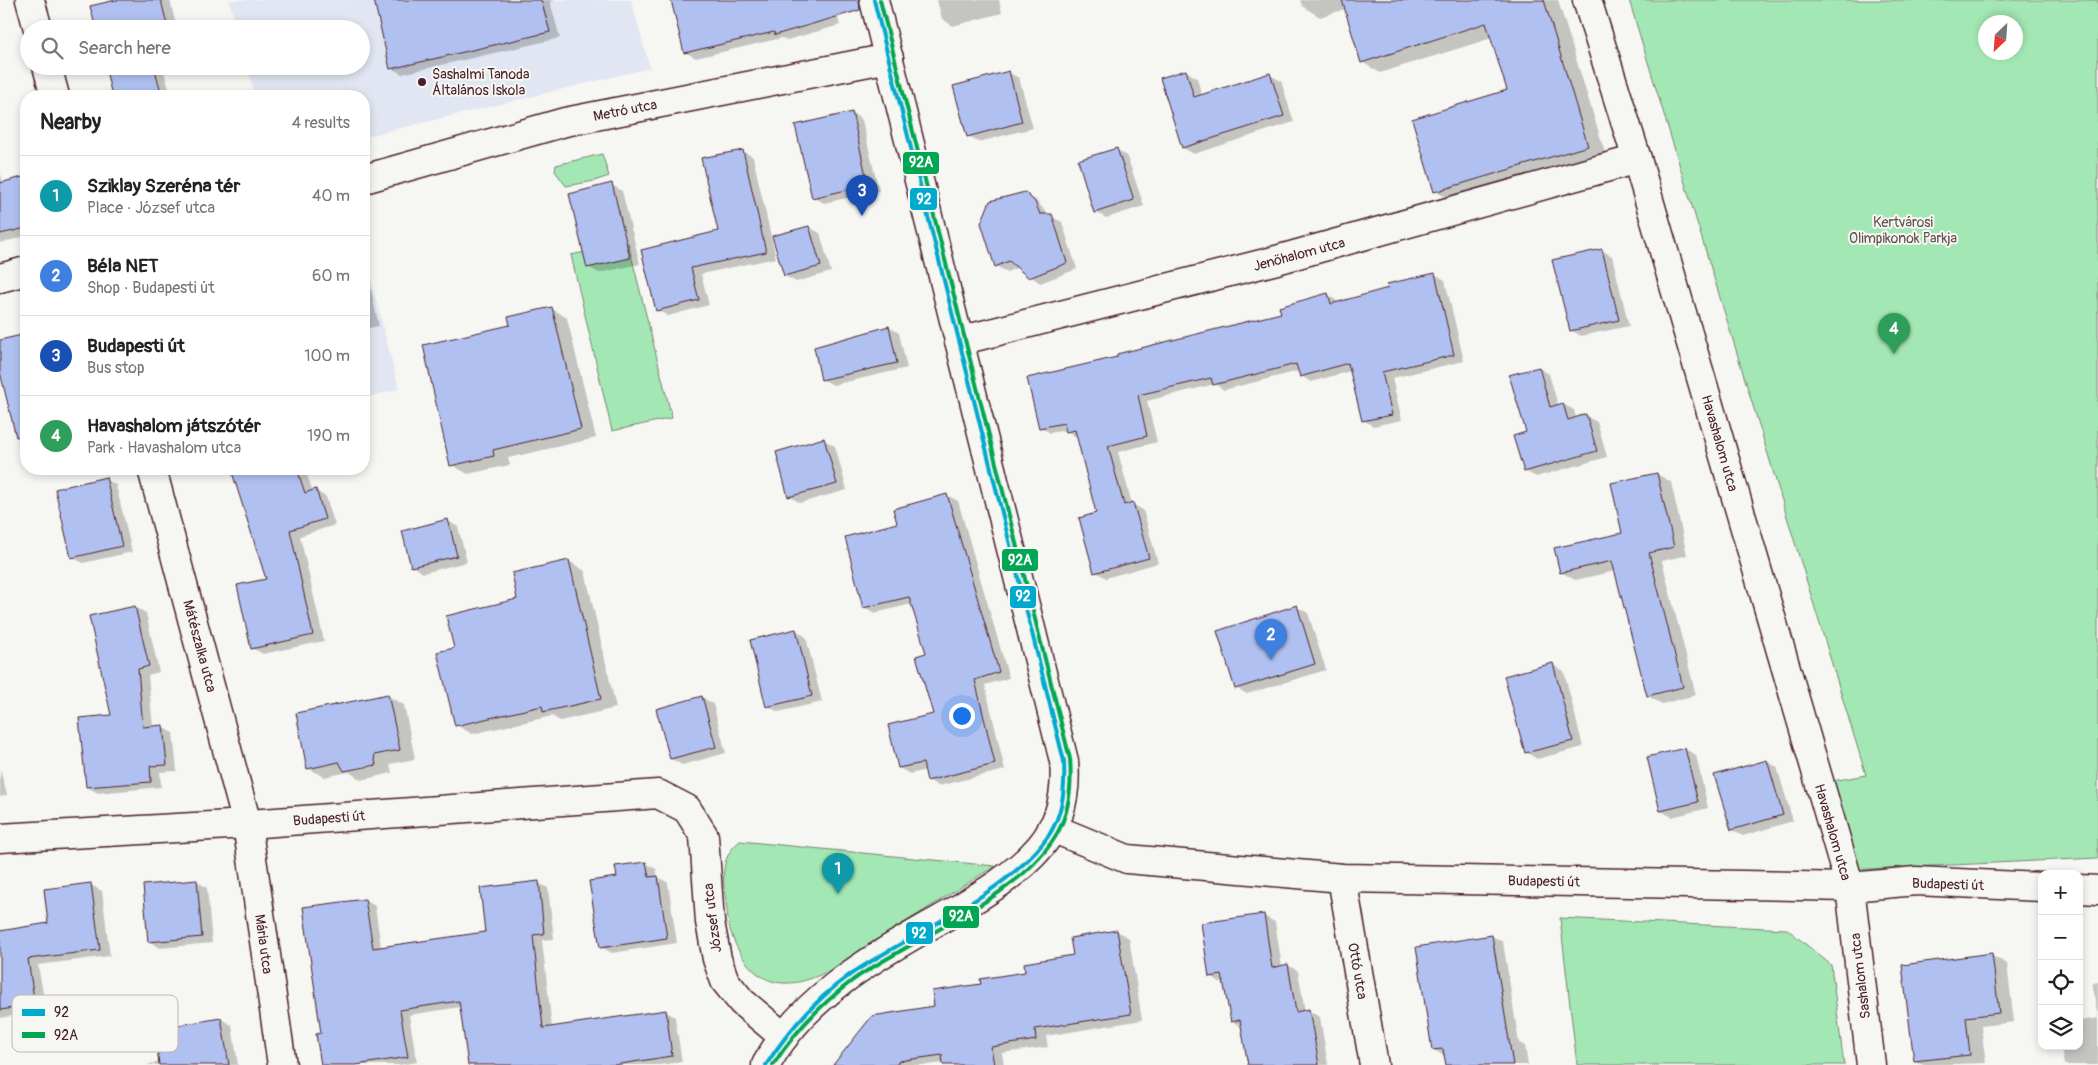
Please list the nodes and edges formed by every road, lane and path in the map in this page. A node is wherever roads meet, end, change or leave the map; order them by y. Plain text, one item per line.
1 (30, 0) edge
2 (874, 0) edge
3 (1587, 0) edge
4 (36, 20) edge
5 (889, 58) junction
6 (49, 75) edge
7 (53, 90) edge
8 (1637, 159) junction
9 (370, 177) edge
10 (20, 273) edge
11 (0, 278) edge
12 (959, 341) junction
13 (154, 475) edge
14 (658, 794) joint
15 (247, 824) junction
16 (1046, 837) junction
17 (0, 838) edge
18 (1342, 878) junction
19 (1850, 887) junction
20 (2038, 887) edge
21 (2083, 889) edge
22 (2098, 890) edge
23 (784, 1036) junction
24 (282, 1065) edge
25 (766, 1065) edge
26 (1374, 1065) edge
27 (1871, 1065) edge

1 - 4 street
2 - 5 street
3 - 8 street, Havashalom utca
5 - 9 street, Metró utca
5 - 12 street
6 - 7 street
8 - 12 street, Jenőhalom utca
8 - 19 street, Havashalom utca
10 - 11 street
12 - 16 street
13 - 15 street, Mátészalka utca
14 - 15 street, Budapesti út
14 - 23 street, József utca
15 - 17 street, Budapesti út
15 - 24 street, Mária utca
16 - 18 street, Budapesti út
16 - 23 street
18 - 19 street, Budapesti út
18 - 26 street, Ottó utca
19 - 20 street, Budapesti út
19 - 27 street, Sashalom utca
21 - 22 street
23 - 25 street

